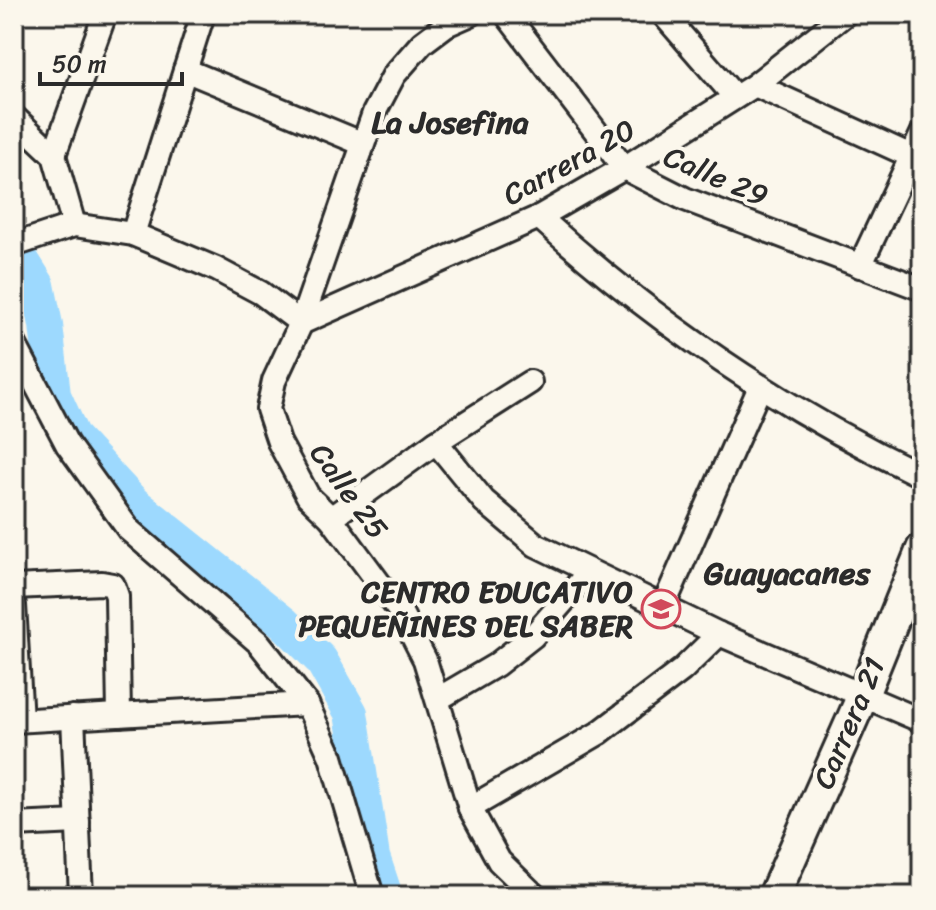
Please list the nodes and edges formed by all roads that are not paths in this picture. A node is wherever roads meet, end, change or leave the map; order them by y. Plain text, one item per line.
1 (105, 14) edge
2 (203, 14) edge
3 (424, 14) edge
4 (471, 14) edge
5 (506, 14) edge
6 (663, 14) edge
7 (845, 14) edge
8 (446, 25) junction
9 (185, 70) junction
10 (755, 85) junction
11 (735, 97) junction
12 (14, 117) edge
13 (922, 134) edge
14 (361, 143) junction
15 (54, 155) junction
16 (911, 156) junction
17 (624, 168) junction
18 (539, 217) junction
19 (74, 225) junction
20 (133, 234) junction
21 (14, 245) edge
22 (860, 266) junction
23 (922, 289) edge
24 (301, 323) junction
25 (14, 343) edge
26 (530, 382) dead end
27 (760, 387) junction
28 (436, 442) junction
29 (922, 476) edge
30 (331, 518) junction
31 (922, 549) edge
32 (589, 572) junction
33 (14, 587) edge
34 (14, 605) edge
35 (663, 607) junction
36 (719, 634) junction
37 (863, 695) junction
38 (438, 699) junction
39 (307, 704) junction
40 (119, 715) junction
41 (73, 717) junction
42 (18, 720) edge
43 (922, 721) edge
44 (470, 808) junction
45 (78, 822) junction
46 (14, 825) edge
47 (81, 896) edge
48 (372, 896) edge
49 (535, 896) edge
50 (774, 896) edge

1 - 15 street
2 - 9 street
3 - 8 street
4 - 8 street, Calle 25
5 - 17 street, Calle 29
6 - 11 street
7 - 10 street, Carrera 20
8 - 14 street, Calle 25
9 - 14 street
9 - 20 street
10 - 11 street, Carrera 20
10 - 16 street
11 - 17 street, Carrera 20
12 - 15 street
13 - 16 street
14 - 24 street, Calle 25
15 - 19 street
16 - 22 street
17 - 18 street, Carrera 20
17 - 22 street, Calle 29
18 - 24 street, Carrera 20
18 - 27 street
19 - 20 street
19 - 21 street
20 - 24 street
22 - 23 street, Calle 29
24 - 30 street, Calle 25
25 - 39 street
26 - 28 street
27 - 29 street
27 - 35 street
28 - 30 street
28 - 32 street
30 - 38 street, Calle 25
31 - 37 street, Carrera 21
32 - 35 street
32 - 38 street
33 - 40 street
34 - 42 street
35 - 36 street
36 - 37 street
36 - 44 street
37 - 43 street
37 - 50 street, Carrera 21
38 - 44 street, Calle 25
39 - 40 street
39 - 48 street
40 - 41 street
41 - 42 street
41 - 45 street
44 - 49 street, Calle 25
45 - 46 street
45 - 47 street

